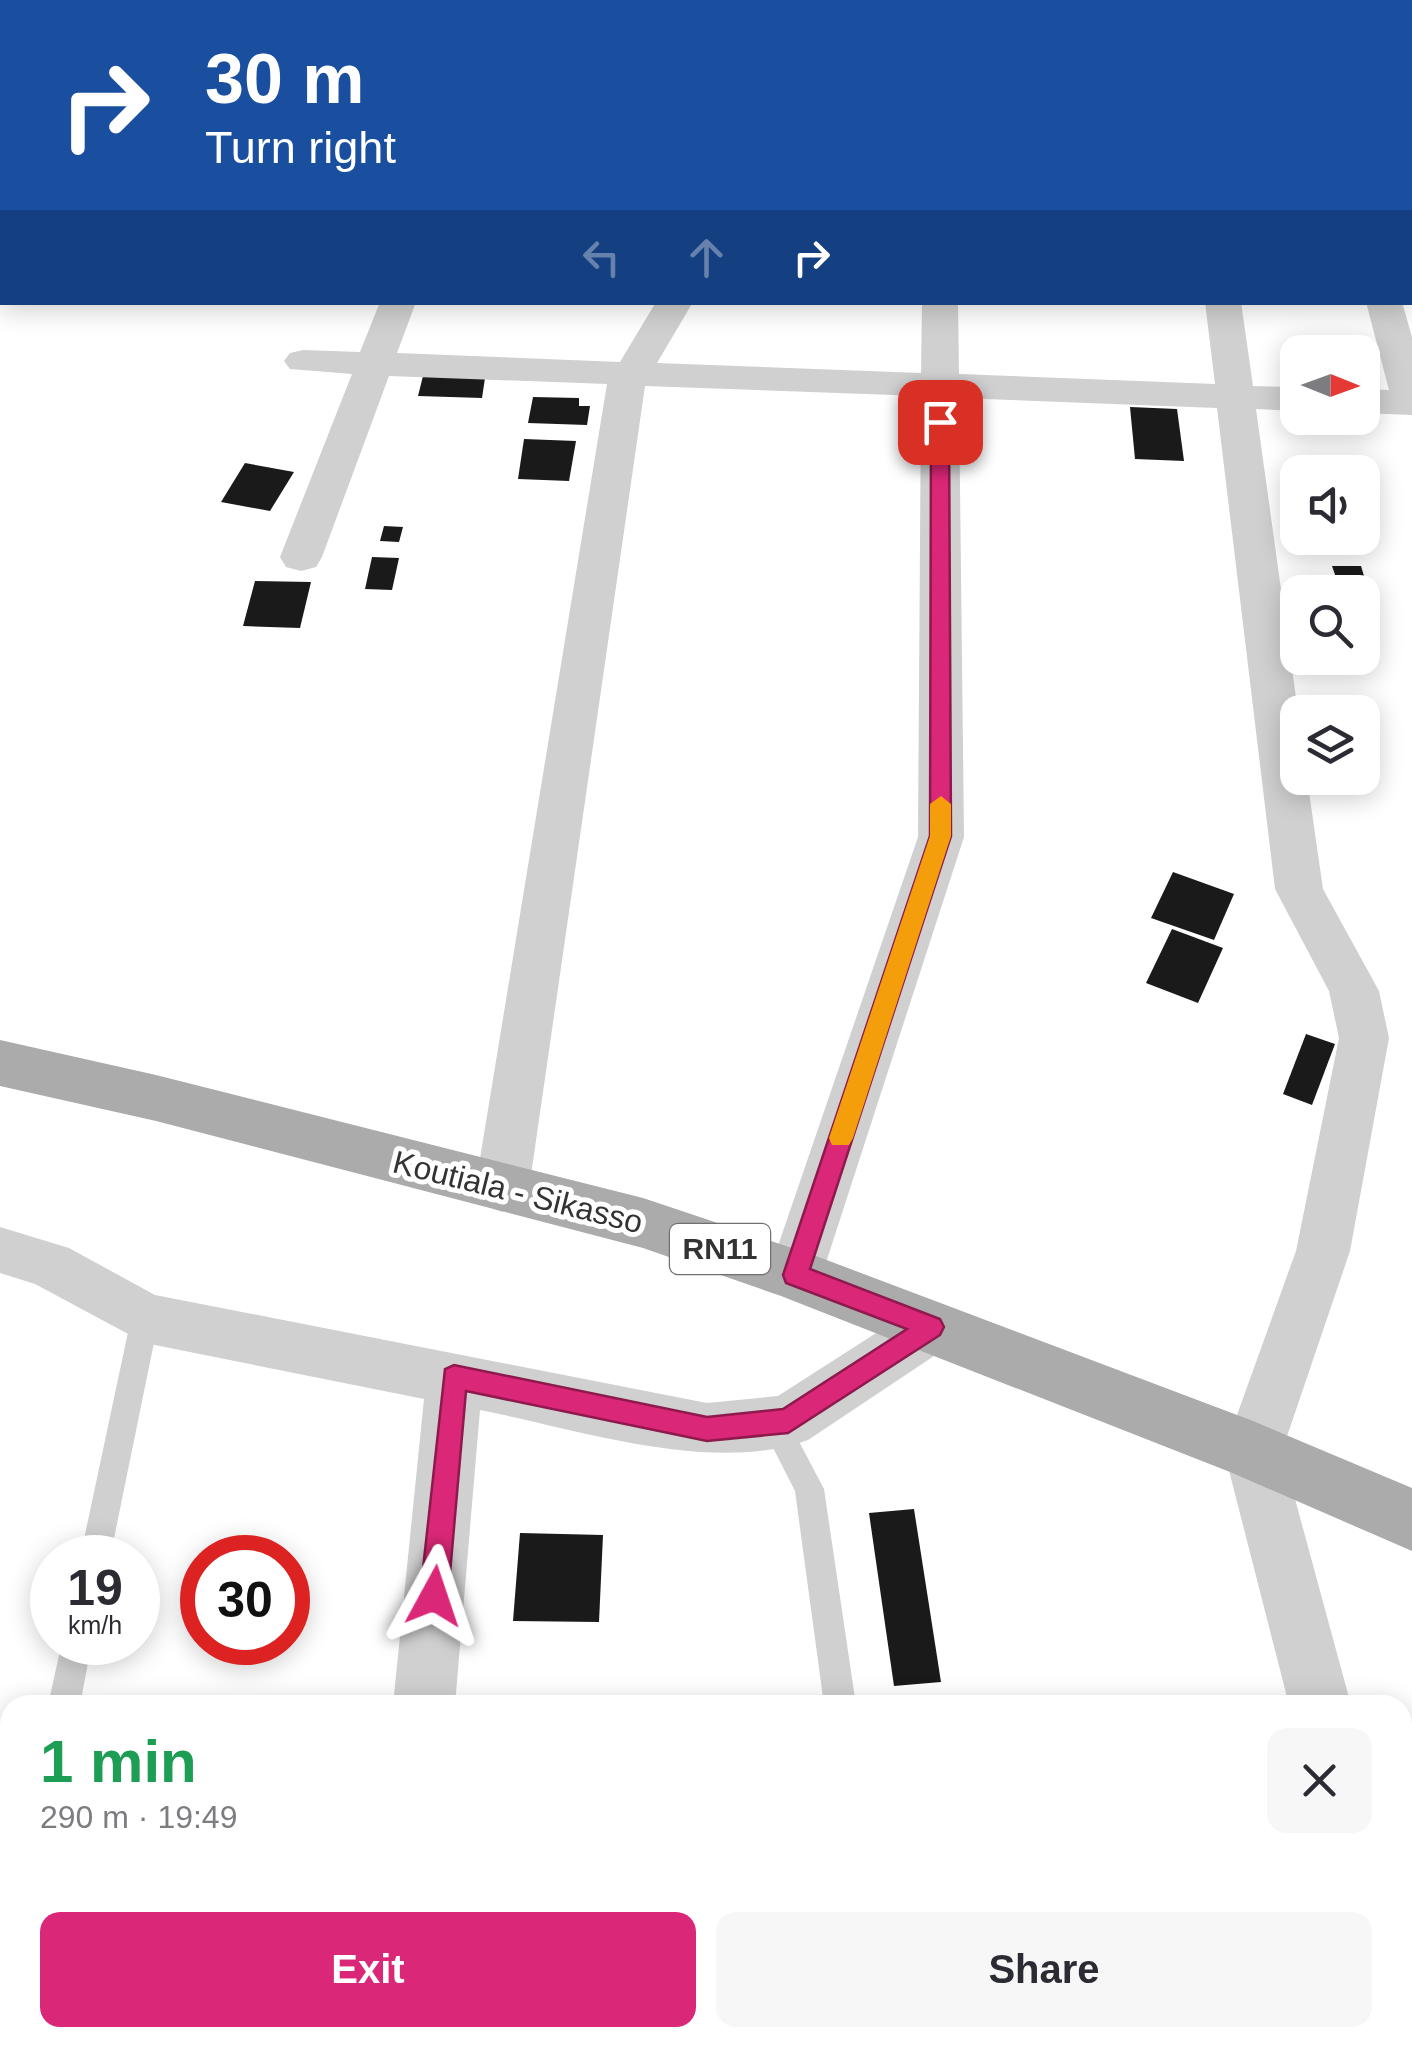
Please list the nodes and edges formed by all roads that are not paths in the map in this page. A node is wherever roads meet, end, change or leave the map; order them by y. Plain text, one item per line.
1 (397, 305) edge
2 (672, 305) edge
3 (940, 305) edge
4 (1224, 305) edge
5 (1385, 305) edge
6 (303, 361) dead end
7 (374, 364) junction
8 (632, 373) junction
9 (940, 385) junction
10 (1236, 396) junction
11 (1280, 397) edge
12 (1380, 402) edge
13 (1412, 403) edge
14 (301, 556) dead end
15 (0, 1062) edge
16 (502, 1189) junction
17 (0, 1250) edge
18 (795, 1275) junction
19 (145, 1318) junction
20 (932, 1327) junction
21 (454, 1377) junction
22 (774, 1422) junction
23 (1253, 1451) junction
24 (1412, 1520) edge
25 (100, 1535) edge
26 (72, 1665) edge
27 (66, 1695) edge
28 (425, 1695) edge
29 (839, 1695) edge
30 (1317, 1695) edge

1 - 7 street
2 - 8 street
3 - 9 street
4 - 10 street
5 - 13 street
6 - 7 street
7 - 8 street
7 - 14 street
8 - 9 street
8 - 16 street
9 - 10 street
9 - 18 street
10 - 11 street
10 - 23 street
12 - 13 street
15 - 16 main road, Koutiala - Sikasso / RN11
16 - 18 main road, Koutiala - Sikasso / RN11
17 - 19 street
18 - 20 main road, Koutiala - Sikasso / RN11
19 - 21 street
19 - 25 lane
20 - 22 street
20 - 23 main road, Koutiala - Sikasso / RN11
21 - 22 street
21 - 28 street
22 - 29 lane
23 - 24 main road, Koutiala - Sikasso / RN11
23 - 30 street
26 - 27 lane

